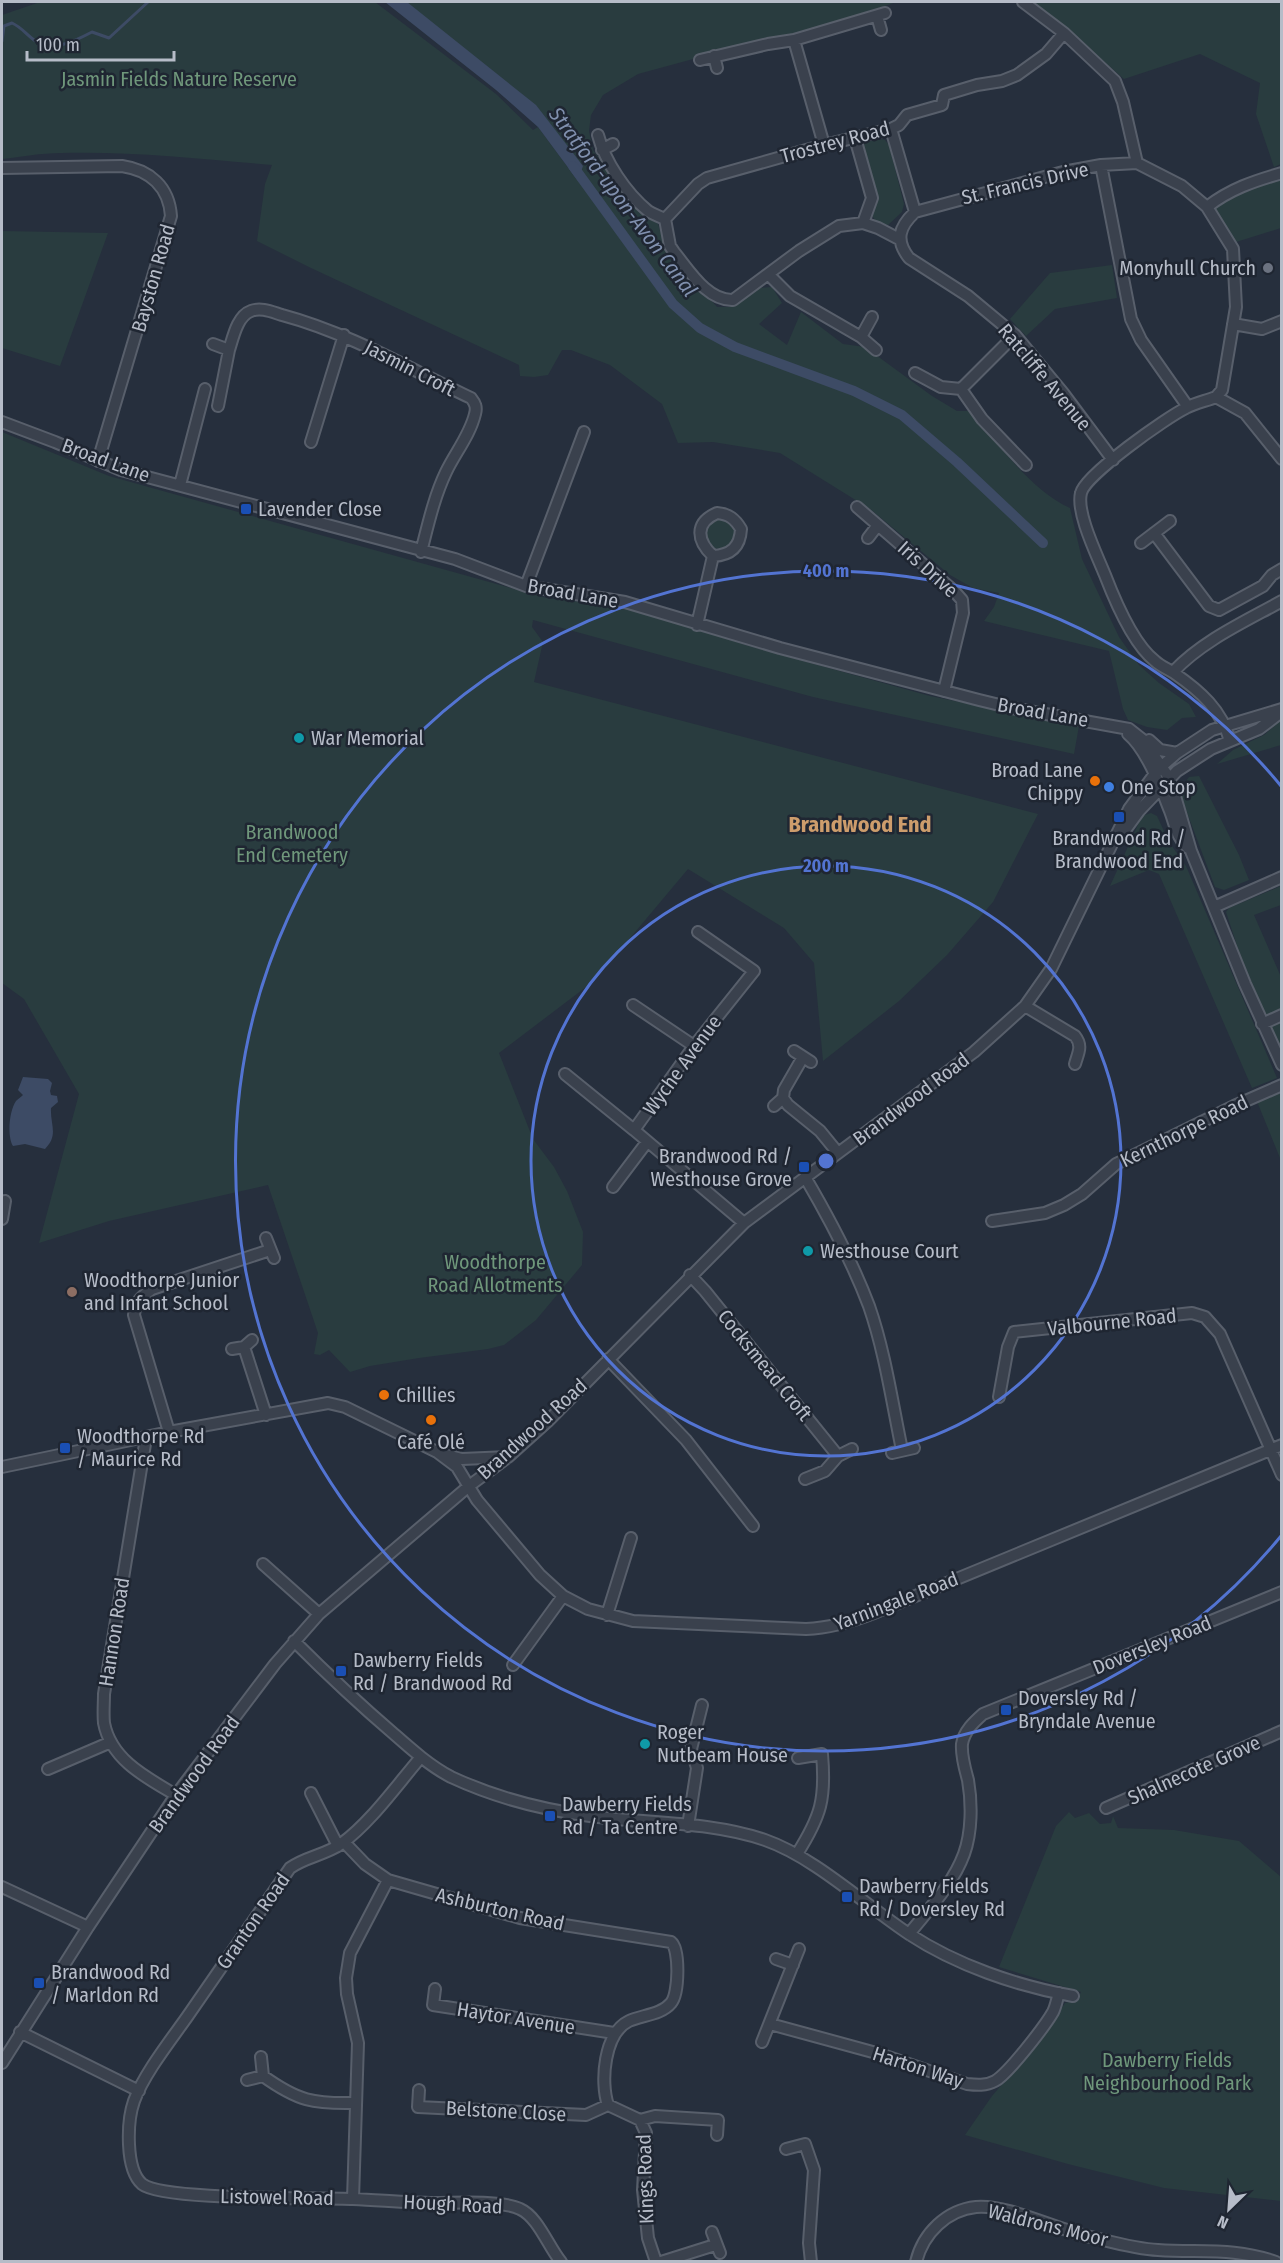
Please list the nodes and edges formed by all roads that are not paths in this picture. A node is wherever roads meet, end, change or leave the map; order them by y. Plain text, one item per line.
1 (1023, 2) edge
2 (881, 30) dead end
3 (1064, 33) junction
4 (794, 40) junction
5 (714, 56) junction
6 (700, 60) dead end
7 (717, 68) dead end
8 (891, 129) junction
9 (598, 135) dead end
10 (855, 138) junction
11 (613, 144) dead end
12 (824, 145) junction
13 (602, 150) junction
14 (1137, 163) junction
15 (1101, 165) junction
16 (2, 168) edge
17 (1281, 173) edge
18 (1207, 207) junction
19 (915, 212) junction
20 (665, 219) junction
21 (863, 223) junction
22 (899, 239) junction
23 (768, 274) junction
24 (872, 317) dead end
25 (1281, 321) edge
26 (1233, 324) junction
27 (1015, 334) junction
28 (344, 335) junction
29 (861, 337) junction
30 (213, 344) dead end
31 (229, 350) junction
32 (876, 350) dead end
33 (915, 373) dead end
34 (206, 389) dead end
35 (961, 389) junction
36 (1216, 397) junction
37 (218, 406) dead end
38 (1188, 407) junction
39 (2, 422) edge
40 (584, 432) dead end
41 (312, 442) dead end
42 (1281, 459) edge
43 (98, 460) junction
44 (1113, 460) junction
45 (1026, 465) dead end
46 (180, 485) junction
47 (858, 507) dead end
48 (1170, 521) dead end
49 (878, 525) junction
50 (1154, 533) junction
51 (868, 538) dead end
52 (1141, 543) dead end
53 (421, 552) junction
54 (713, 556) dead end
55 (1281, 569) edge
56 (526, 586) junction
57 (1281, 602) edge
58 (697, 625) junction
59 (1173, 672) junction
60 (944, 691) junction
61 (1281, 711) edge
62 (1226, 724) junction
63 (1118, 726) junction
64 (1136, 733) junction
65 (1230, 741) junction
66 (1177, 753) junction
67 (1162, 766) junction
68 (1170, 779) junction
69 (1157, 782) junction
70 (1112, 847) junction
71 (1191, 851) junction
72 (1281, 877) edge
73 (1214, 907) junction
74 (698, 932) dead end
75 (633, 1005) dead end
76 (1025, 1006) junction
77 (1281, 1016) edge
78 (1262, 1024) junction
79 (694, 1046) junction
80 (803, 1057) dead end
81 (1075, 1064) dead end
82 (1281, 1065) edge
83 (565, 1074) dead end
84 (1281, 1085) edge
85 (783, 1098) junction
86 (774, 1106) dead end
87 (634, 1130) junction
88 (647, 1142) junction
89 (838, 1153) junction
90 (805, 1178) junction
91 (613, 1186) dead end
92 (5, 1201) dead end
93 (2, 1219) edge
94 (992, 1221) dead end
95 (744, 1223) junction
96 (266, 1238) dead end
97 (690, 1275) junction
98 (232, 1349) dead end
99 (608, 1359) junction
100 (999, 1397) dead end
101 (266, 1415) junction
102 (169, 1432) junction
103 (146, 1438) junction
104 (1281, 1445) edge
105 (914, 1448) dead end
106 (852, 1449) dead end
107 (1270, 1449) junction
108 (437, 1452) junction
109 (838, 1456) junction
110 (508, 1457) junction
111 (2, 1467) edge
112 (1281, 1474) edge
113 (805, 1479) dead end
114 (469, 1486) junction
115 (753, 1526) dead end
116 (632, 1538) dead end
117 (263, 1564) dead end
118 (1281, 1592) edge
119 (563, 1596) junction
120 (319, 1614) junction
121 (607, 1615) junction
122 (294, 1641) junction
123 (513, 1665) dead end
124 (702, 1705) dead end
125 (1281, 1731) edge
126 (111, 1742) junction
127 (421, 1757) junction
128 (798, 1758) dead end
129 (48, 1769) dead end
130 (311, 1793) dead end
131 (176, 1796) junction
132 (1106, 1808) dead end
133 (688, 1826) junction
134 (341, 1844) junction
135 (797, 1854) junction
136 (388, 1880) junction
137 (2, 1887) edge
138 (88, 1928) junction
139 (909, 1934) junction
140 (799, 1949) dead end
141 (776, 1959) dead end
142 (793, 1965) junction
143 (435, 1989) dead end
144 (1059, 1993) junction
145 (1073, 1996) dead end
146 (770, 2024) junction
147 (20, 2032) junction
148 (614, 2033) junction
149 (762, 2042) dead end
150 (261, 2057) dead end
151 (2, 2063) edge
152 (263, 2076) junction
153 (247, 2080) dead end
154 (419, 2090) dead end
155 (139, 2091) junction
156 (355, 2103) junction
157 (608, 2105) junction
158 (640, 2120) junction
159 (717, 2135) dead end
160 (786, 2149) dead end
161 (353, 2199) junction
162 (712, 2232) dead end
163 (561, 2262) edge
164 (656, 2262) edge
165 (661, 2262) edge
166 (811, 2262) edge
167 (916, 2262) edge
168 (1276, 2262) edge

1 - 3 street
2 - 4 street
3 - 8 street, Trostrey Road
3 - 14 street
4 - 5 street
4 - 12 street
5 - 6 street
5 - 7 street
8 - 10 street, Trostrey Road
8 - 19 street
9 - 13 street
10 - 12 street, Trostrey Road
10 - 21 street
11 - 13 street
12 - 20 street, Trostrey Road
13 - 20 street
14 - 15 street, St. Francis Drive
14 - 18 street
15 - 19 street, St. Francis Drive
15 - 38 street
16 - 43 street, Bayston Road
17 - 18 street
18 - 26 street
19 - 22 street
20 - 23 street
21 - 22 street
21 - 23 street
22 - 27 street, Ratcliffe Avenue
23 - 29 street
24 - 29 street
25 - 26 street
26 - 36 street
27 - 35 street
27 - 44 street, Ratcliffe Avenue
28 - 31 street, Jasmin Croft
28 - 41 street
28 - 53 street, Jasmin Croft
29 - 32 street
30 - 31 street
31 - 37 street, Jasmin Croft
33 - 35 street
34 - 46 street
35 - 45 street
36 - 38 street
36 - 42 street
38 - 44 street
39 - 43 street, Broad Lane
40 - 56 street
43 - 46 street, Broad Lane
44 - 59 street
46 - 53 street, Broad Lane
47 - 49 street, Iris Drive
48 - 50 street
49 - 51 street
49 - 60 street, Iris Drive
50 - 52 street
50 - 55 street
53 - 56 street, Broad Lane
54 - 58 street
56 - 58 street, Broad Lane
57 - 59 street
58 - 60 street, Broad Lane
59 - 62 street
60 - 63 street, Broad Lane
61 - 62 street, Brandwood Road
61 - 65 street, Brandwood Road
62 - 65 street
62 - 66 street, Brandwood Road
63 - 64 street, Broad Lane
63 - 69 street
64 - 66 street, Broad Lane
64 - 67 street
65 - 68 street, Brandwood Road
66 - 67 street, Brandwood Road
67 - 68 street
67 - 69 street, Brandwood Road
68 - 69 street, Brandwood Road
68 - 71 street
69 - 70 street, Brandwood Road
69 - 70 street, Brandwood Road
69 - 71 street
70 - 76 street, Brandwood Road
71 - 73 street
72 - 73 street
73 - 78 street
74 - 79 street, Wyche Avenue
75 - 79 street
76 - 81 street
76 - 89 street, Brandwood Road
77 - 78 street
78 - 82 street
79 - 87 street, Wyche Avenue
80 - 85 street
83 - 87 street
84 - 94 street, Kernthorpe Road
85 - 86 street
85 - 89 street
87 - 88 street, Wyche Avenue
88 - 91 street
88 - 95 street, Wyche Avenue
89 - 90 street, Brandwood Road
90 - 95 street, Brandwood Road
90 - 105 street
92 - 93 street
95 - 97 street, Brandwood Road
96 - 102 street
97 - 99 street, Brandwood Road
97 - 109 street, Cocksmead Croft
98 - 101 street
99 - 110 street, Brandwood Road
99 - 115 street
100 - 107 street, Valbourne Road
101 - 102 street
101 - 108 street
102 - 103 street
103 - 111 street
103 - 126 street, Hannon Road
104 - 107 street, Yarningale Road
106 - 109 street
107 - 112 street, Valbourne Road
107 - 121 street, Yarningale Road
108 - 110 street
108 - 114 street, Yarningale Road
109 - 113 street
110 - 114 street, Brandwood Road
114 - 119 street, Yarningale Road
114 - 120 street, Brandwood Road
116 - 121 street
117 - 120 street
118 - 139 street, Doversley Road
119 - 121 street, Yarningale Road
119 - 123 street
120 - 122 street, Brandwood Road
122 - 127 street
122 - 131 street, Brandwood Road
124 - 133 street
125 - 132 street, Shalnecote Grove
126 - 129 street
126 - 131 street, Hannon Road
127 - 133 street
127 - 134 street, Granton Road
128 - 135 street
130 - 134 street, Ashburton Road
131 - 138 street, Brandwood Road
133 - 135 street
134 - 136 street, Ashburton Road
134 - 155 street, Granton Road
135 - 139 street
136 - 148 street, Ashburton Road
136 - 156 street, Listowel Road
137 - 138 street
138 - 147 street, Brandwood Road
139 - 144 street
140 - 142 street
141 - 142 street
142 - 146 street
143 - 148 street, Haytor Avenue
144 - 145 street
144 - 146 street, Harton Way
146 - 149 street
147 - 151 street, Brandwood Road
147 - 155 street
148 - 157 street
150 - 152 street
152 - 153 street
152 - 156 street
154 - 157 street, Belstone Close
155 - 161 street, Listowel Road
156 - 161 street, Listowel Road
157 - 158 street, Kings Road
158 - 159 street
158 - 164 street, Kings Road
160 - 166 street
161 - 163 street, Hough Road
162 - 165 street
167 - 168 street, Waldrons Moor

